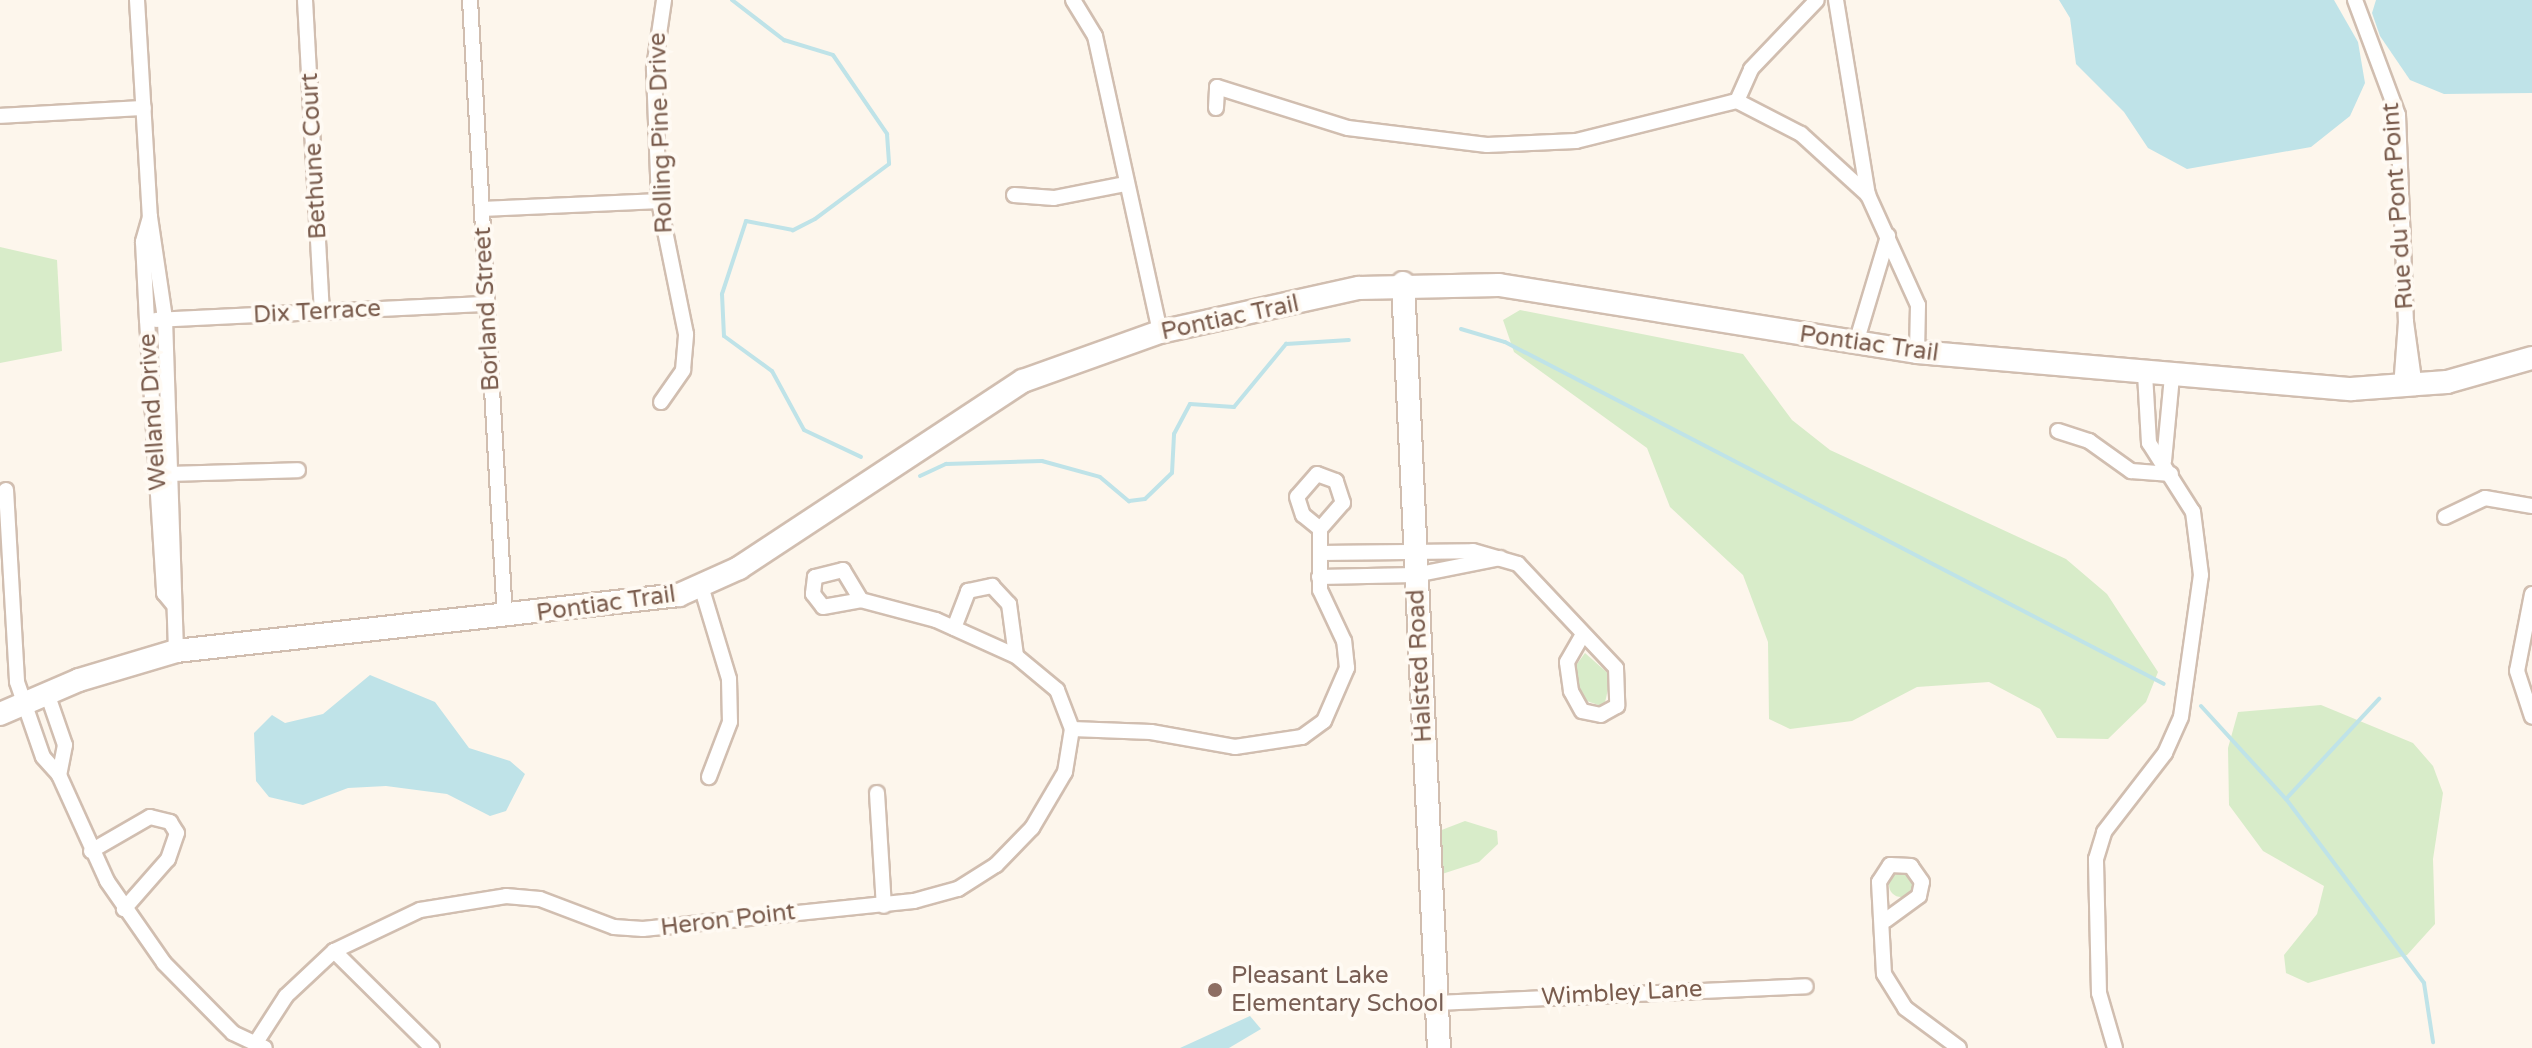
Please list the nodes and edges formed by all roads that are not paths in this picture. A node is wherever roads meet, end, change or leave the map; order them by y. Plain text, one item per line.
1 (137, 0) edge
2 (305, 0) edge
3 (470, 0) edge
4 (664, 0) edge
5 (1073, 0) edge
6 (1817, 0) edge
7 (1836, 0) edge
8 (2355, 0) edge
9 (1737, 101) junction
10 (144, 108) junction
11 (1216, 108) dead end
12 (0, 116) edge
13 (1125, 184) junction
14 (1014, 195) dead end
15 (1868, 195) junction
16 (659, 201) junction
17 (483, 209) junction
18 (150, 217) junction
19 (1888, 236) junction
20 (1403, 283) junction
21 (487, 304) junction
22 (322, 312) junction
23 (165, 319) junction
24 (147, 320) junction
25 (1160, 332) junction
26 (1856, 343) junction
27 (1917, 352) junction
28 (2532, 358) edge
29 (2145, 374) junction
30 (2172, 377) junction
31 (2408, 387) junction
32 (661, 402) dead end
33 (2058, 431) dead end
34 (2167, 468) junction
35 (298, 470) dead end
36 (174, 474) junction
37 (157, 475) junction
38 (6, 490) dead end
39 (2532, 506) edge
40 (2445, 517) dead end
41 (1320, 529) dead end
42 (5, 545) edge
43 (1320, 553) junction
44 (1500, 558) junction
45 (1414, 564) junction
46 (1319, 577) junction
47 (701, 586) junction
48 (2532, 594) edge
49 (861, 600) dead end
50 (173, 604) junction
51 (505, 618) junction
52 (954, 628) junction
53 (1582, 636) junction
54 (176, 651) junction
55 (2526, 652) edge
56 (1016, 656) junction
57 (47, 693) junction
58 (21, 705) junction
59 (0, 714) edge
60 (2532, 717) edge
61 (1072, 729) junction
62 (59, 775) junction
63 (709, 777) dead end
64 (877, 793) dead end
65 (91, 851) junction
66 (884, 906) junction
67 (124, 909) junction
68 (1886, 920) dead end
69 (334, 951) junction
70 (1806, 986) dead end
71 (1438, 1003) junction
72 (260, 1046) edge
73 (432, 1048) edge
74 (1439, 1048) edge
75 (1959, 1048) edge
76 (2115, 1048) edge

1 - 10 street, Welland Drive
2 - 22 street, Bethune Court
3 - 17 street, Borland Street
4 - 16 street, Rolling Pine Drive
5 - 13 street
6 - 9 street
7 - 15 street
8 - 31 street, Rue du Pont Point
9 - 11 street
9 - 15 street
10 - 12 street
10 - 18 street, Welland Drive
13 - 14 street
13 - 25 street
15 - 19 street
16 - 17 street
16 - 32 street, Rolling Pine Drive
17 - 21 street, Borland Street
18 - 23 street, Welland Drive
18 - 24 street, Welland Drive
19 - 26 street
19 - 27 street
20 - 25 main road, Pontiac Trail
20 - 26 main road, Pontiac Trail
20 - 45 main road, Halsted Road
21 - 22 street, Dix Terrace
21 - 51 street, Borland Street
22 - 23 street, Dix Terrace
23 - 24 street, Dix Terrace
23 - 36 street, Welland Drive
24 - 37 street, Welland Drive
25 - 47 main road, Pontiac Trail
26 - 27 main road, Pontiac Trail
27 - 29 main road, Pontiac Trail
28 - 31 main road, Pontiac Trail
29 - 30 main road, Pontiac Trail
29 - 34 street
30 - 31 main road, Pontiac Trail
30 - 34 street
33 - 34 street
34 - 76 street
35 - 36 street
36 - 37 street
36 - 50 street, Welland Drive
37 - 50 street, Welland Drive
38 - 42 street
39 - 40 street
41 - 43 street
42 - 58 street
43 - 45 street
43 - 46 street
44 - 45 street
44 - 45 street
44 - 53 street
45 - 46 street
45 - 71 main road, Halsted Road
46 - 61 street
47 - 51 main road, Pontiac Trail
47 - 63 street
48 - 55 street
49 - 52 street
50 - 54 street, Welland Drive
51 - 54 main road, Pontiac Trail
52 - 56 street
52 - 56 street
53 - 53 street
54 - 57 main road, Pontiac Trail
55 - 60 street
56 - 61 street
57 - 58 main road, Pontiac Trail
57 - 62 street
58 - 59 main road, Pontiac Trail
58 - 62 street
61 - 66 street, Heron Point
62 - 65 street
64 - 66 street
65 - 67 street
65 - 67 street
66 - 69 street, Heron Point
67 - 72 street
68 - 75 street
69 - 72 street, Heron Point
69 - 73 street
70 - 71 street, Wimbley Lane
71 - 74 main road, Halsted Road

